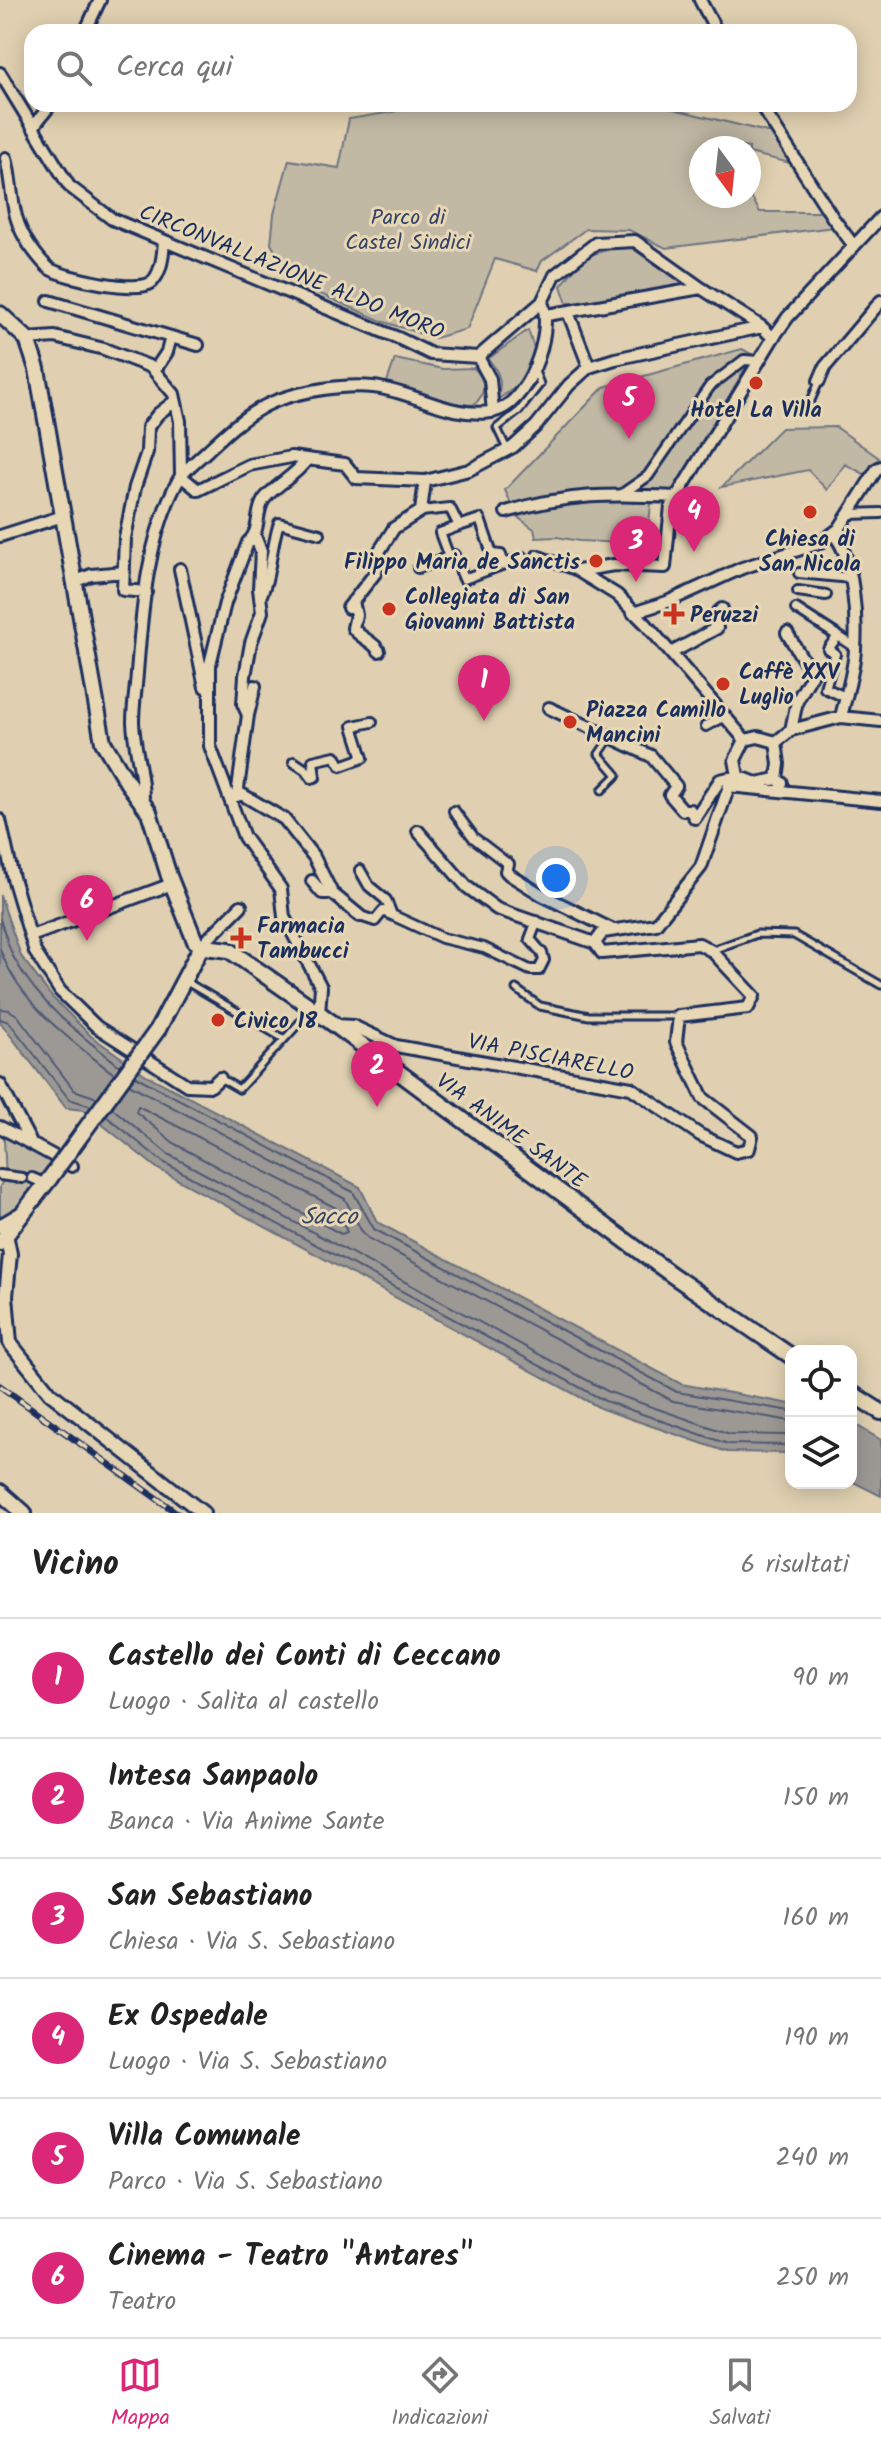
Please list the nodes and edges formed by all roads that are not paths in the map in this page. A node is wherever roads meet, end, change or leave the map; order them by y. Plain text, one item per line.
1 (100, 0) edge
2 (700, 0) edge
3 (89, 24) edge
4 (713, 24) edge
5 (0, 73) edge
6 (45, 112) edge
7 (765, 112) edge
8 (33, 127) junction
9 (6, 158) dead end
10 (881, 217) edge
11 (164, 241) junction
12 (858, 251) junction
13 (701, 288) junction
14 (49, 301) dead end
15 (881, 301) edge
16 (542, 302) junction
17 (568, 312) junction
18 (0, 314) edge
19 (547, 315) junction
20 (762, 327) junction
21 (171, 337) junction
22 (773, 338) junction
23 (27, 339) junction
24 (198, 345) dead end
25 (478, 357) junction
26 (759, 361) junction
27 (589, 367) junction
28 (534, 368) junction
29 (155, 370) junction
30 (819, 381) joint
31 (175, 401) junction
32 (809, 405) dead end
33 (493, 412) junction
34 (507, 450) junction
35 (306, 461) junction
36 (881, 467) edge
37 (181, 476) junction
38 (425, 481) junction
39 (622, 494) junction
40 (677, 497) junction
41 (421, 511) junction
42 (506, 512) dead end
43 (881, 513) edge
44 (849, 514) junction
45 (63, 516) junction
46 (459, 526) junction
47 (320, 534) dead end
48 (834, 535) junction
49 (0, 536) edge
50 (255, 536) junction
51 (537, 555) dead end
52 (449, 557) junction
53 (523, 557) dead end
54 (504, 564) junction
55 (418, 568) dead end
56 (180, 569) dead end
57 (578, 571) junction
58 (124, 572) junction
59 (799, 573) dead end
60 (851, 578) junction
61 (74, 582) junction
62 (798, 591) dead end
63 (146, 592) junction
64 (826, 595) dead end
65 (260, 599) junction
66 (722, 609) dead end
67 (796, 609) dead end
68 (633, 613) junction
69 (787, 633) dead end
70 (838, 636) junction
71 (855, 647) junction
72 (379, 651) dead end
73 (671, 653) junction
74 (255, 686) dead end
75 (209, 696) junction
76 (845, 697) junction
77 (549, 708) dead end
78 (248, 715) junction
79 (725, 716) junction
80 (841, 717) junction
81 (881, 721) edge
82 (372, 722) dead end
83 (706, 726) dead end
84 (791, 730) junction
85 (610, 738) junction
86 (745, 740) junction
87 (776, 742) junction
88 (294, 762) dead end
89 (738, 776) junction
90 (777, 779) junction
91 (602, 790) dead end
92 (238, 792) junction
93 (793, 792) junction
94 (143, 800) junction
95 (881, 801) edge
96 (454, 811) dead end
97 (236, 818) junction
98 (1, 824) edge
99 (418, 831) dead end
100 (508, 864) joint
101 (360, 870) dead end
102 (173, 877) junction
103 (312, 881) dead end
104 (332, 893) junction
105 (241, 906) dead end
106 (392, 915) junction
107 (360, 916) joint
108 (537, 921) junction
109 (613, 930) junction
110 (31, 936) junction
111 (595, 943) junction
112 (201, 946) junction
113 (712, 951) junction
114 (185, 980) junction
115 (881, 985) edge
116 (516, 989) dead end
117 (316, 1011) junction
118 (679, 1016) junction
119 (333, 1025) junction
120 (284, 1039) junction
121 (220, 1078) joint
122 (0, 1084) edge
123 (0, 1127) edge
124 (31, 1143) junction
125 (72, 1166) dead end
126 (0, 1175) edge
127 (22, 1178) dead end
128 (2, 1234) edge
129 (785, 1352) edge
130 (857, 1397) edge
131 (881, 1412) edge
132 (0, 1492) edge
133 (24, 1513) edge
134 (203, 1513) edge

1 - 3 street
2 - 4 street
5 - 8 street, CIRCONVALLAZIONE ALDO MORO
6 - 8 street
7 - 12 street
8 - 11 street, CIRCONVALLAZIONE ALDO MORO
9 - 11 street
10 - 12 street
11 - 25 street, CIRCONVALLAZIONE ALDO MORO
12 - 22 street
13 - 16 street
13 - 17 street
13 - 20 street
14 - 21 street
15 - 30 street
16 - 19 street
16 - 25 street
17 - 19 street
17 - 27 street
18 - 23 main road
19 - 28 street
20 - 22 street
20 - 27 street
21 - 24 street
21 - 29 street
22 - 26 street
23 - 29 street
23 - 45 main road
25 - 33 street
26 - 39 street
26 - 40 street
27 - 34 street
28 - 33 street
28 - 34 lane
29 - 31 street
30 - 32 lane
31 - 37 street
31 - 58 street
33 - 37 street
34 - 38 street
35 - 37 street
35 - 38 street
35 - 50 street
36 - 44 street
37 - 63 street
38 - 41 street
39 - 40 street
39 - 42 street
40 - 57 street
41 - 46 street
41 - 72 street
43 - 44 street
44 - 48 street
45 - 49 street
45 - 61 main road
46 - 52 street
46 - 54 street
47 - 65 street
48 - 60 street
48 - 68 street
50 - 65 street
50 - 75 street
51 - 57 street
52 - 54 street
52 - 55 street
53 - 54 street
56 - 75 street
57 - 68 street
58 - 61 street
58 - 63 street
59 - 60 street
60 - 71 street
61 - 94 main road
62 - 64 street
63 - 94 street
65 - 78 street
66 - 73 street
67 - 70 street
68 - 73 street
69 - 84 street
70 - 71 street
70 - 76 street
71 - 76 street
73 - 79 street
74 - 78 street
75 - 97 street
76 - 80 street
77 - 85 street
78 - 92 street
79 - 83 street
79 - 86 street
80 - 81 street
80 - 84 street
82 - 88 street
84 - 87 street
85 - 89 street
85 - 91 lane
86 - 87 street
86 - 89 street
87 - 90 street
89 - 90 street
90 - 93 street
92 - 97 street
92 - 104 street
93 - 95 street
93 - 109 street
94 - 102 main road
96 - 100 street
97 - 117 street
98 - 110 street
99 - 108 street
100 - 109 street
101 - 106 street
102 - 110 street
102 - 112 main road
103 - 104 street
104 - 107 street
105 - 112 street
106 - 107 street
106 - 108 street
108 - 111 street
109 - 111 street
110 - 121 street
111 - 113 street
112 - 114 main road
112 - 117 main road, VIA ANIME SANTE
113 - 115 lane
113 - 118 street
114 - 120 lane
114 - 128 main road, bridge
116 - 118 lane
117 - 119 main road, VIA ANIME SANTE
117 - 120 lane
118 - 119 street, VIA PISCIARELLO
119 - 129 main road, VIA ANIME SANTE
120 - 121 lane
122 - 124 street
123 - 124 street
124 - 125 street
126 - 127 street
128 - 134 street
130 - 131 main road
132 - 133 main road

